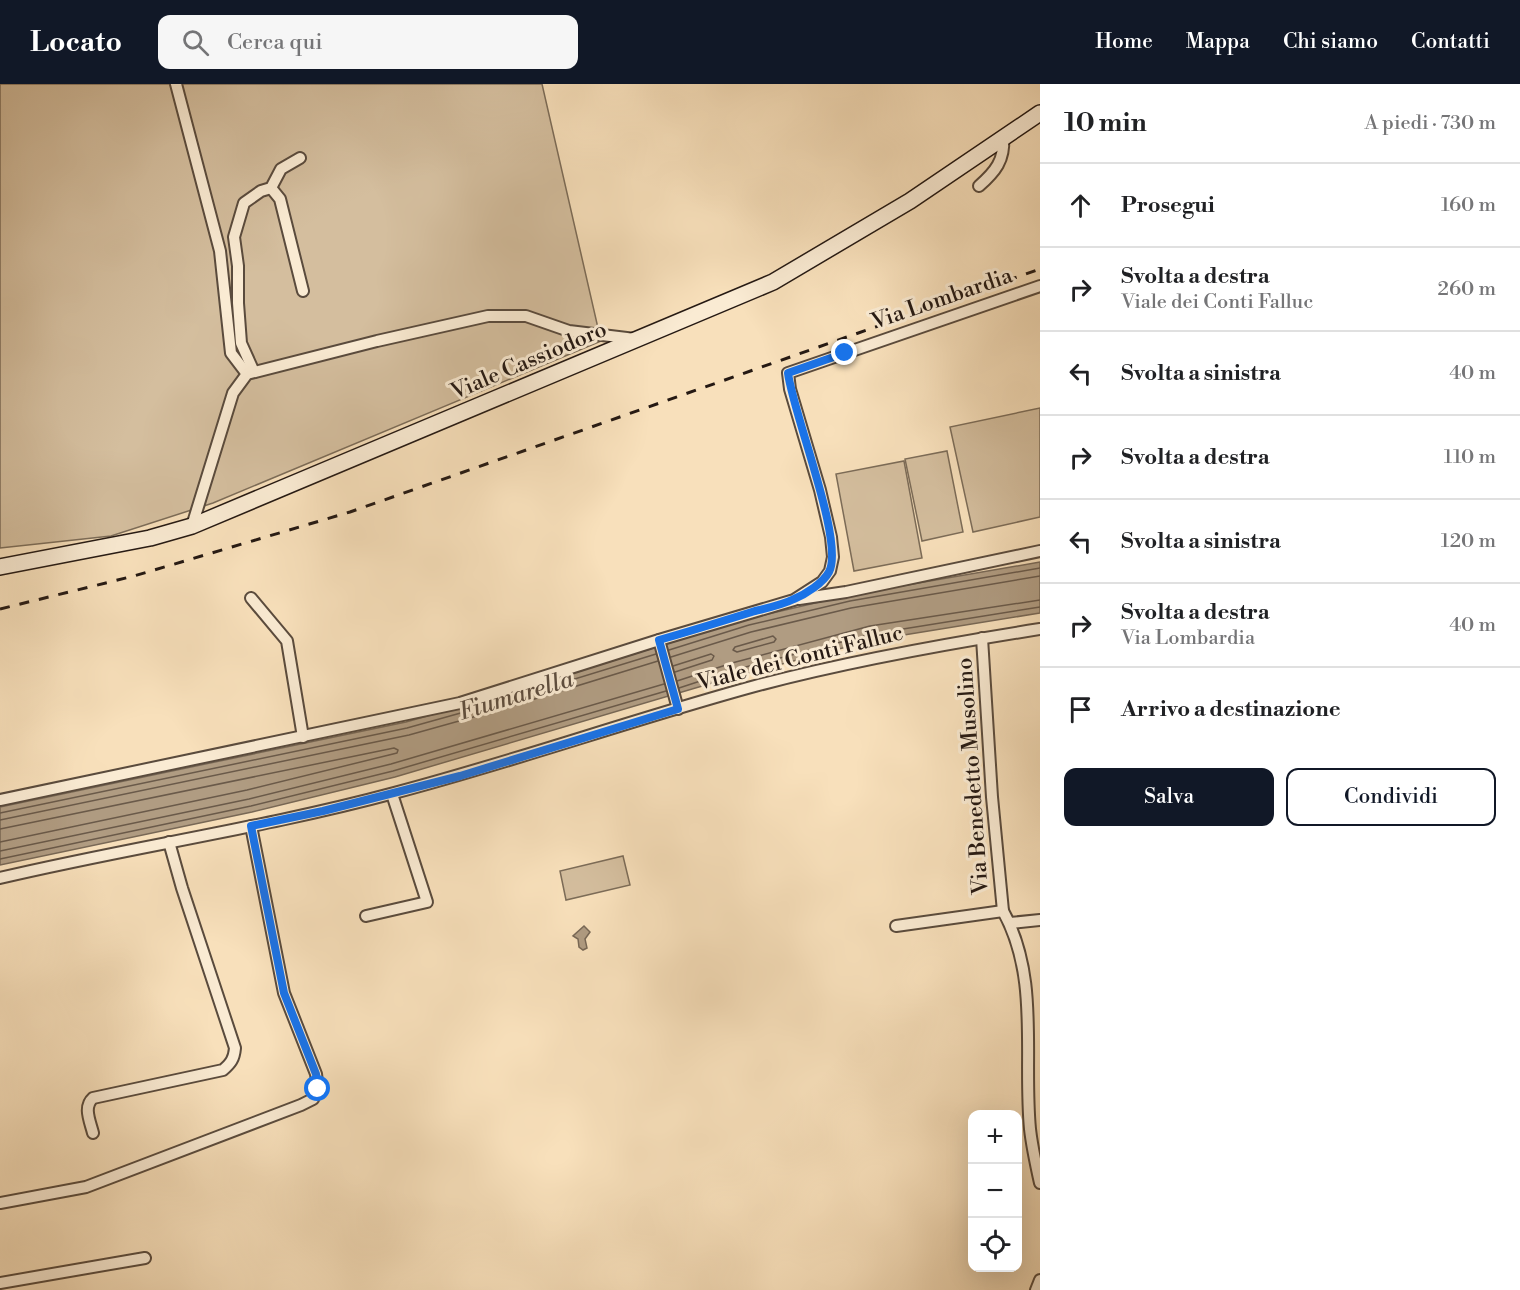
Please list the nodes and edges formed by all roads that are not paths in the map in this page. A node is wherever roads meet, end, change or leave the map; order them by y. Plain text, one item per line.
1 (176, 84) edge
2 (1039, 117) edge
3 (1003, 138) junction
4 (300, 158) dead end
5 (979, 186) dead end
6 (271, 188) junction
7 (1040, 286) edge
8 (303, 291) dead end
9 (639, 339) junction
10 (250, 373) junction
11 (192, 526) junction
12 (1040, 551) edge
13 (0, 567) edge
14 (250, 598) dead end
15 (794, 600) junction
16 (1040, 629) edge
17 (982, 638) junction
18 (659, 642) junction
19 (678, 709) junction
20 (303, 737) junction
21 (392, 794) junction
22 (0, 800) edge
23 (251, 826) junction
24 (169, 842) junction
25 (0, 878) edge
26 (1003, 911) junction
27 (366, 916) dead end
28 (1040, 920) edge
29 (1010, 923) junction
30 (896, 926) dead end
31 (93, 1133) dead end
32 (1037, 1157) edge
33 (1040, 1183) edge
34 (0, 1203) edge
35 (145, 1258) dead end
36 (1040, 1280) edge
37 (0, 1283) edge
38 (1036, 1290) edge

1 - 10 street
2 - 3 main road, Viale Cassiodoro
3 - 5 street
3 - 9 main road, Viale Cassiodoro
4 - 6 street
6 - 8 street
6 - 10 street
7 - 15 street, Via Lombardia
9 - 10 street
9 - 11 main road, Viale Cassiodoro
10 - 11 street
11 - 13 main road, Viale Cassiodoro
12 - 15 street
14 - 20 street
15 - 18 street
16 - 17 street, Viale dei Conti Falluc
17 - 19 street, Viale dei Conti Falluc
17 - 26 street, Via Benedetto Musolino
18 - 19 street
18 - 20 street
19 - 21 street, Viale dei Conti Falluc
20 - 22 street
21 - 23 street, Viale dei Conti Falluc
21 - 27 street
23 - 24 street, Viale dei Conti Falluc
23 - 34 street
24 - 25 street, Viale dei Conti Falluc
24 - 31 street
26 - 29 street, Via Benedetto Musolino
26 - 30 street, Via Benedetto Musolino
28 - 29 street
29 - 32 street, Via Benedetto Musolino
32 - 33 street, Via Benedetto Musolino
35 - 37 street
36 - 38 street

